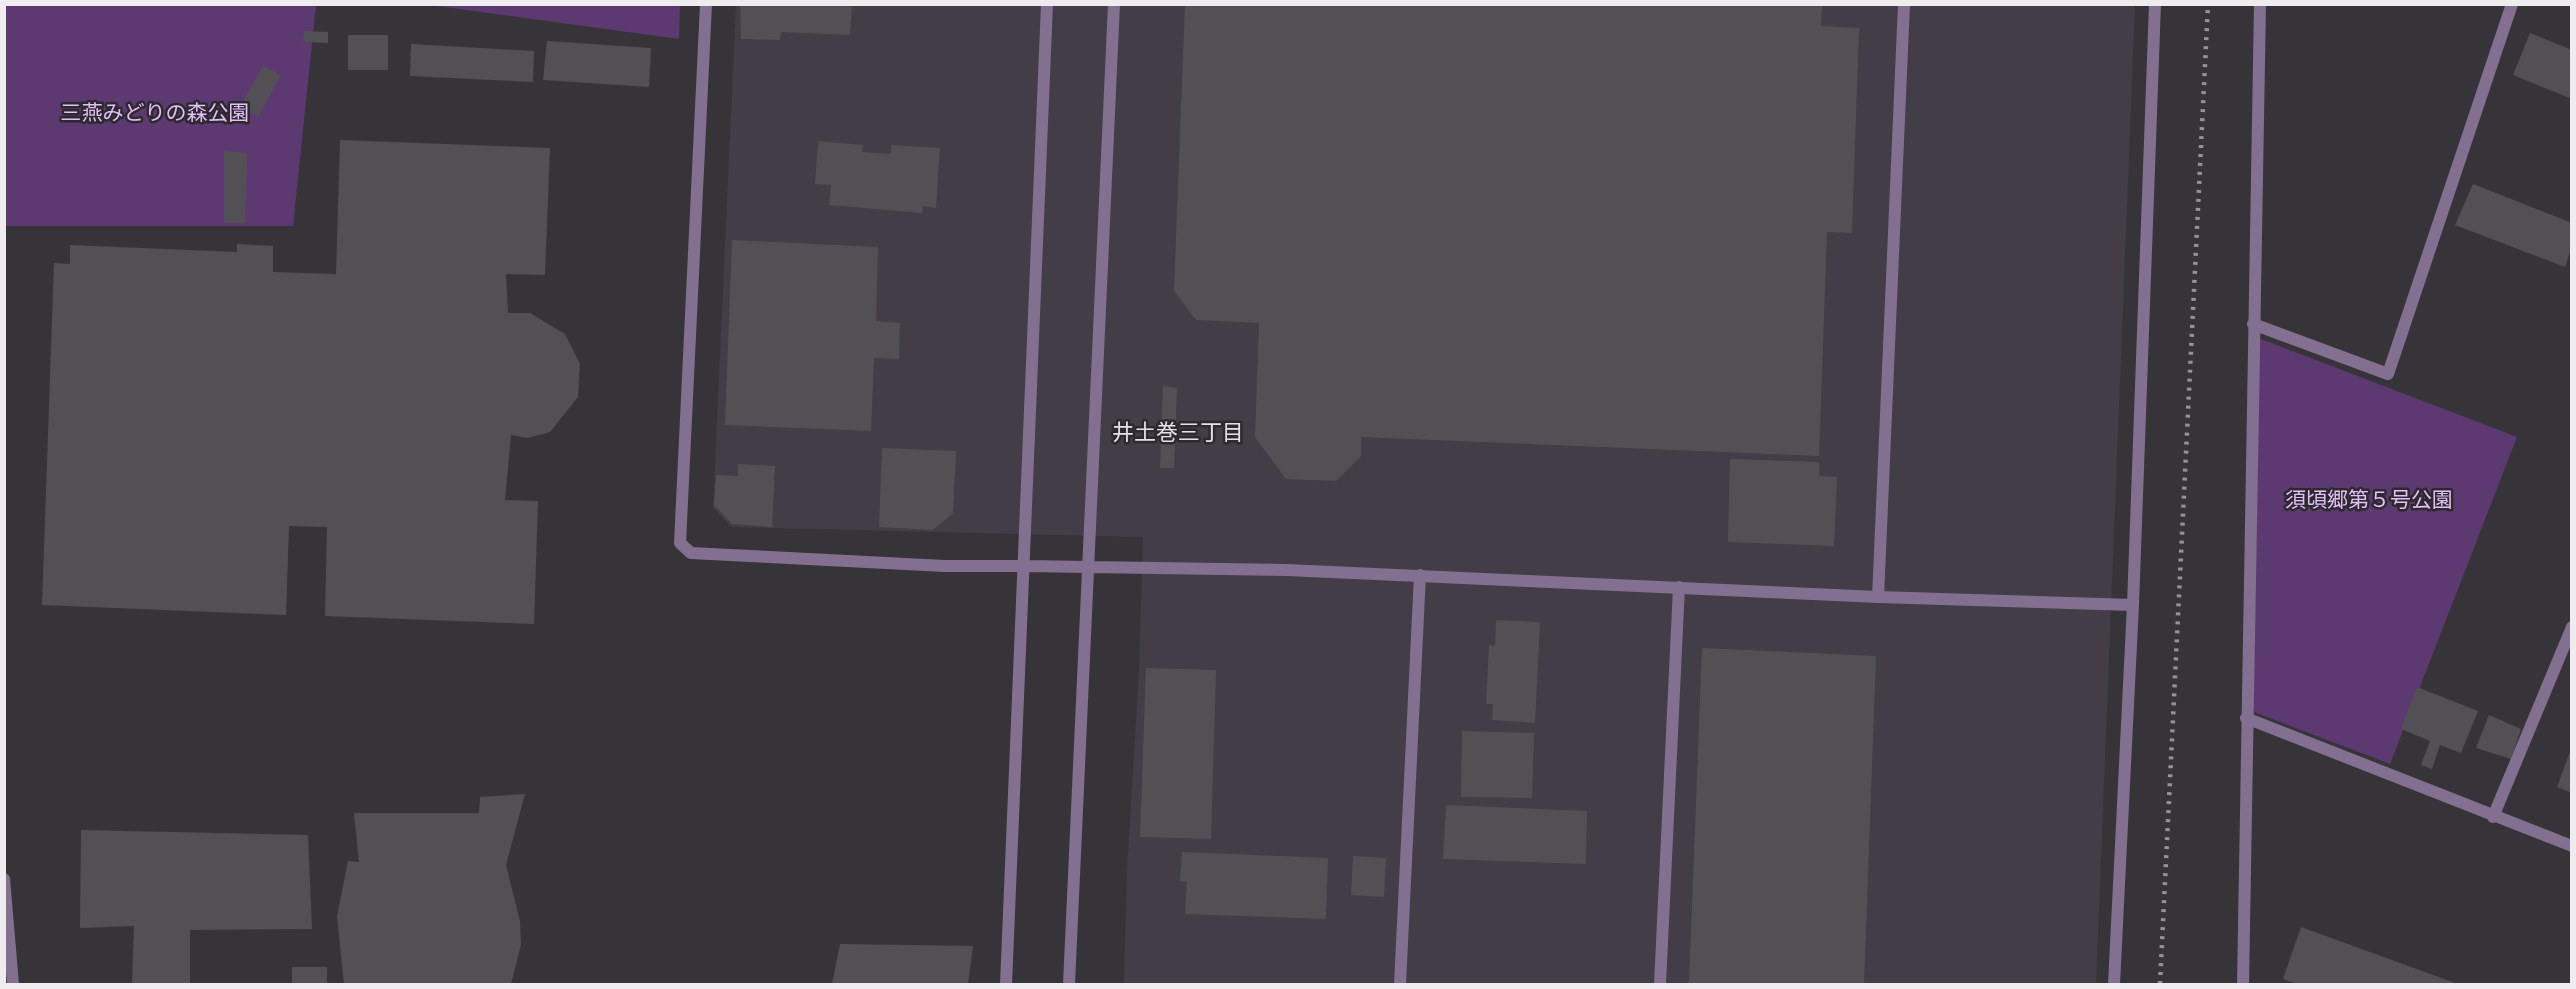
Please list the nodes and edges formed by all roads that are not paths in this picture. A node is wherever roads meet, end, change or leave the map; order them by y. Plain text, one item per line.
1 (706, 4) edge
2 (1047, 4) edge
3 (1114, 4) edge
4 (1904, 4) edge
5 (2155, 4) edge
6 (2260, 4) edge
7 (2512, 4) edge
8 (2253, 324) junction
9 (1089, 565) junction
10 (1024, 566) junction
11 (1420, 575) junction
12 (1679, 587) junction
13 (1878, 597) junction
14 (2133, 605) junction
15 (2571, 627) edge
16 (2246, 718) junction
17 (2493, 817) junction
18 (2571, 846) edge
19 (4, 879) edge
20 (13, 984) edge
21 (1006, 984) edge
22 (1069, 984) edge
23 (1400, 984) edge
24 (1660, 984) edge
25 (2114, 984) edge
26 (2243, 984) edge

1 - 10 street
2 - 10 street
3 - 9 street
4 - 13 street
5 - 14 street
6 - 8 street
7 - 8 street
8 - 16 street
9 - 10 street
9 - 11 street
9 - 22 street
10 - 21 street
11 - 12 street
11 - 23 street
12 - 13 street
12 - 24 street
13 - 14 street
14 - 25 street
15 - 17 street
16 - 17 street
16 - 26 street
17 - 18 street
19 - 20 street

